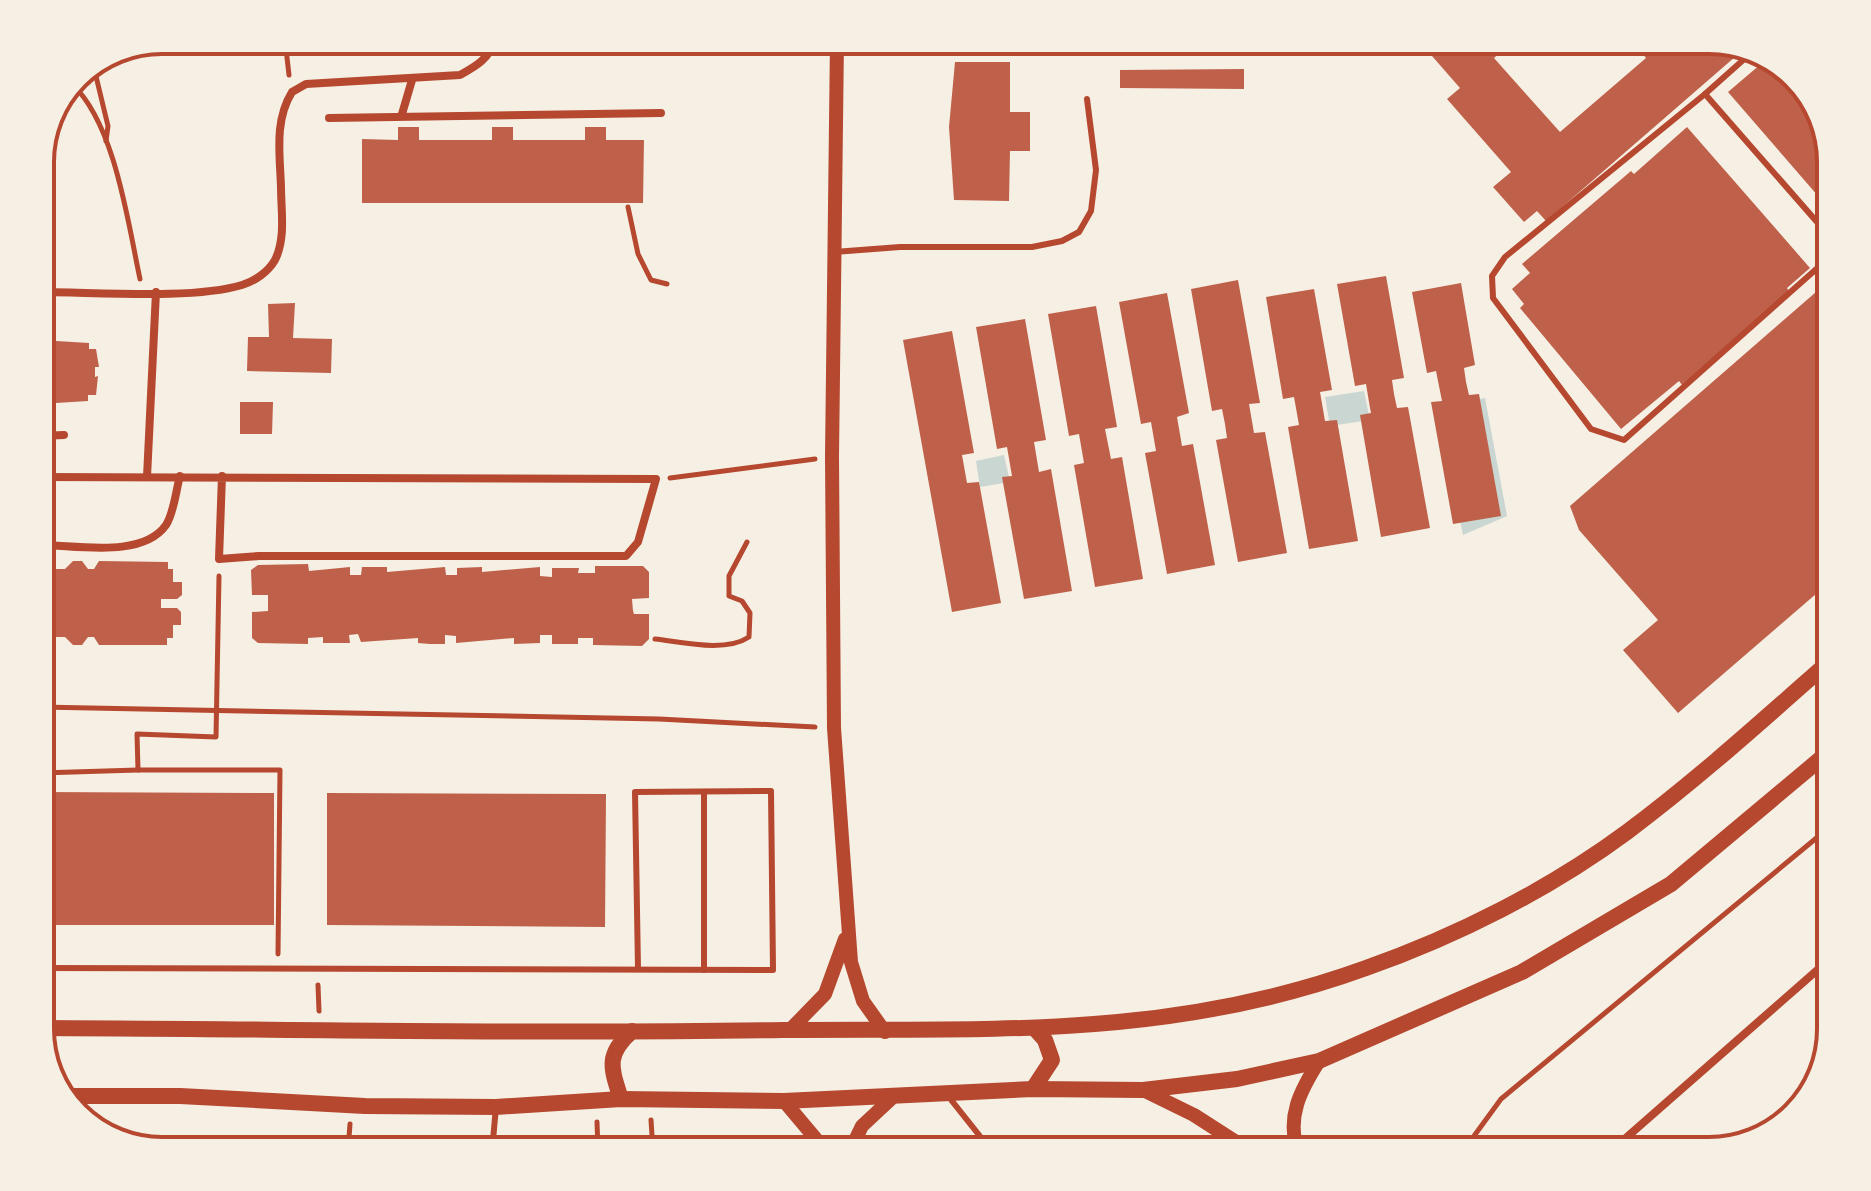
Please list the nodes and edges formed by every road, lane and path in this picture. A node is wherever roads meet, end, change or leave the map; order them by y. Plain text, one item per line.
1 (287, 54) edge
2 (488, 54) edge
3 (837, 54) edge
4 (1743, 60) edge
5 (96, 77) edge
6 (412, 80) junction
7 (292, 92) junction
8 (80, 93) edge
9 (1705, 94) junction
10 (1087, 99) dead end
11 (661, 113) dead end
12 (402, 114) junction
13 (329, 118) dead end
14 (106, 142) junction
15 (628, 207) dead end
16 (1817, 222) edge
17 (834, 252) junction
18 (1817, 268) edge
19 (667, 284) dead end
20 (54, 292) edge
21 (142, 292) junction
22 (156, 292) junction
23 (54, 435) edge
24 (64, 435) dead end
25 (832, 457) junction
26 (180, 476) junction
27 (222, 476) junction
28 (54, 477) edge
29 (147, 477) junction
30 (656, 479) junction
31 (747, 542) dead end
32 (54, 545) edge
33 (219, 559) junction
34 (655, 639) dead end
35 (1817, 672) edge
36 (54, 707) edge
37 (217, 709) junction
38 (834, 728) junction
39 (1817, 762) edge
40 (138, 770) junction
41 (54, 773) edge
42 (704, 792) junction
43 (1817, 838) edge
44 (846, 935) junction
45 (54, 968) edge
46 (278, 968) junction
47 (317, 968) junction
48 (638, 969) junction
49 (704, 970) junction
50 (1817, 970) edge
51 (319, 1027) junction
52 (54, 1028) edge
53 (790, 1030) junction
54 (1036, 1030) junction
55 (632, 1031) junction
56 (885, 1032) junction
57 (1319, 1061) junction
58 (1033, 1089) junction
59 (1143, 1090) junction
60 (946, 1094) junction
61 (78, 1096) edge
62 (892, 1098) junction
63 (621, 1099) junction
64 (650, 1099) junction
65 (597, 1101) junction
66 (784, 1101) junction
67 (496, 1107) junction
68 (493, 1137) edge
69 (598, 1137) edge
70 (652, 1137) edge
71 (814, 1137) edge
72 (857, 1137) edge
73 (981, 1137) edge
74 (1228, 1137) edge
75 (1295, 1137) edge
76 (1473, 1137) edge
77 (1627, 1137) edge

1 - 7 path
2 - 6 street
3 - 17 street
4 - 9 lane
5 - 14 path
6 - 7 street
6 - 12 street
7 - 22 street
8 - 14 path
9 - 16 lane
9 - 18 lane
10 - 17 lane
11 - 12 street
12 - 13 street
14 - 21 path
15 - 19 path
17 - 25 street
20 - 21 street
21 - 22 street
22 - 29 street
23 - 24 street
25 - 30 path
25 - 38 street
26 - 27 street
26 - 29 street
26 - 32 street
27 - 30 street
27 - 33 street
28 - 29 street
30 - 33 street
31 - 34 path
33 - 37 path
35 - 54 main road
36 - 37 path
37 - 38 path
37 - 40 path
38 - 44 street
39 - 57 main road
40 - 41 path
40 - 46 path
42 - 48 lane
42 - 49 lane
42 - 49 lane
43 - 76 path
44 - 53 street
44 - 56 street
45 - 46 lane
46 - 47 lane
47 - 48 lane
47 - 51 path
48 - 49 lane
50 - 77 street
51 - 52 main road
51 - 55 main road
53 - 55 main road
53 - 56 main road
54 - 56 main road
54 - 58 main road
55 - 63 main road
57 - 59 main road
57 - 75 street
58 - 59 main road
58 - 60 main road
59 - 74 street
60 - 62 main road
60 - 73 lane
61 - 67 main road
62 - 66 main road
62 - 72 street
63 - 64 main road
63 - 65 main road
64 - 66 main road
64 - 70 path
65 - 67 main road
65 - 69 path
66 - 71 street
67 - 68 lane

